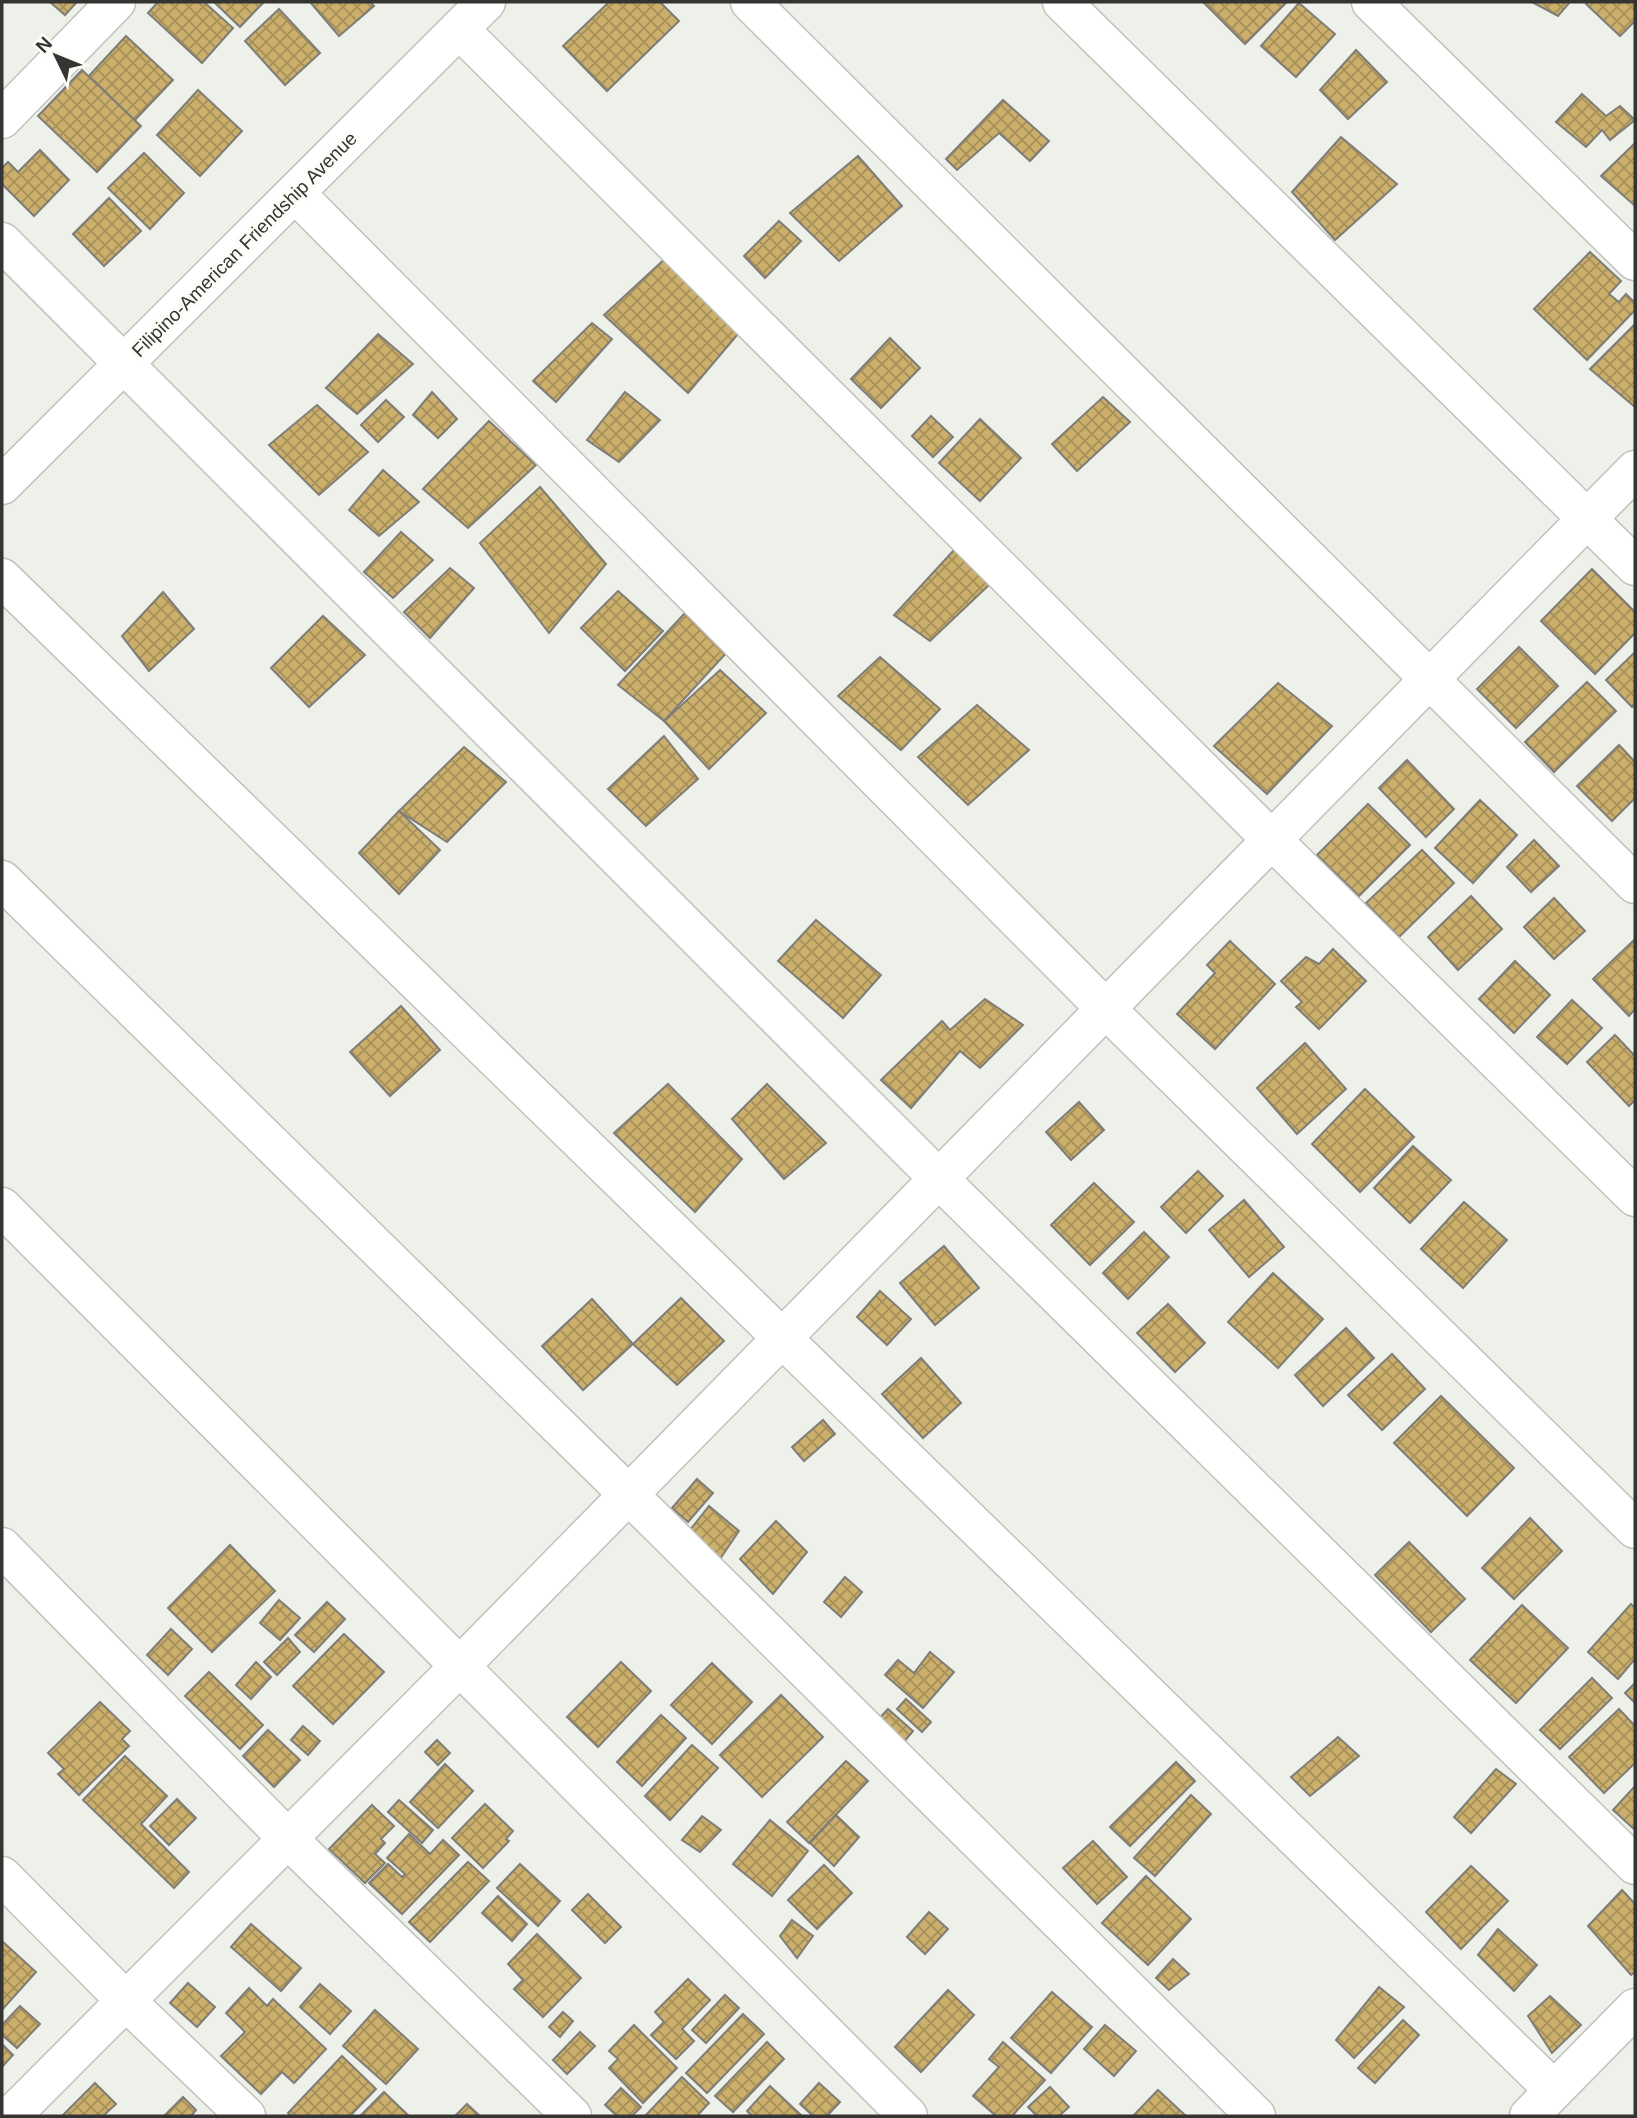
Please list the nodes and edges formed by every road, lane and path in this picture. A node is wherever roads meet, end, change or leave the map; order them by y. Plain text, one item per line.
1 (116, 2) edge
2 (486, 2) edge
3 (750, 2) edge
4 (1062, 2) edge
5 (1371, 2) edge
6 (459, 29) junction
7 (2, 119) edge
8 (296, 194) junction
9 (2, 242) edge
10 (1635, 261) edge
11 (122, 365) junction
12 (1635, 470) edge
13 (2, 485) edge
14 (1586, 519) junction
15 (1635, 566) edge
16 (2, 578) edge
17 (1430, 677) junction
18 (1271, 839) junction
19 (2, 880) edge
20 (1635, 884) edge
21 (1105, 1008) junction
22 (940, 1180) junction
23 (1635, 1197) edge
24 (2, 1207) edge
25 (783, 1338) junction
26 (628, 1494) junction
27 (1635, 1529) edge
28 (2, 1547) edge
29 (460, 1666) junction
30 (288, 1839) junction
31 (1635, 1865) edge
32 (2, 1875) edge
33 (127, 2002) junction
34 (1635, 2008) edge
35 (1541, 2103) edge
36 (11, 2116) edge
37 (246, 2116) edge
38 (572, 2116) edge
39 (908, 2116) edge
40 (1256, 2116) edge

1 - 7 street
2 - 6 street, Filipino-American Friendship Avenue
3 - 17 street
4 - 14 street
5 - 10 street
6 - 8 street, Filipino-American Friendship Avenue
6 - 18 street
8 - 11 street, Filipino-American Friendship Avenue
8 - 21 street
9 - 11 street
11 - 13 street, Filipino-American Friendship Avenue
11 - 22 street
12 - 14 street
14 - 15 street
14 - 17 street
16 - 25 street
17 - 18 street
17 - 20 street
18 - 21 street
18 - 23 street
19 - 26 street
21 - 22 street
21 - 27 street
22 - 25 street
22 - 31 street
24 - 29 street
25 - 26 street
25 - 35 street
26 - 29 street
26 - 40 street
28 - 30 street
29 - 30 street
29 - 39 street
30 - 33 street
30 - 38 street
32 - 33 street
33 - 36 street
33 - 37 street
34 - 35 street

